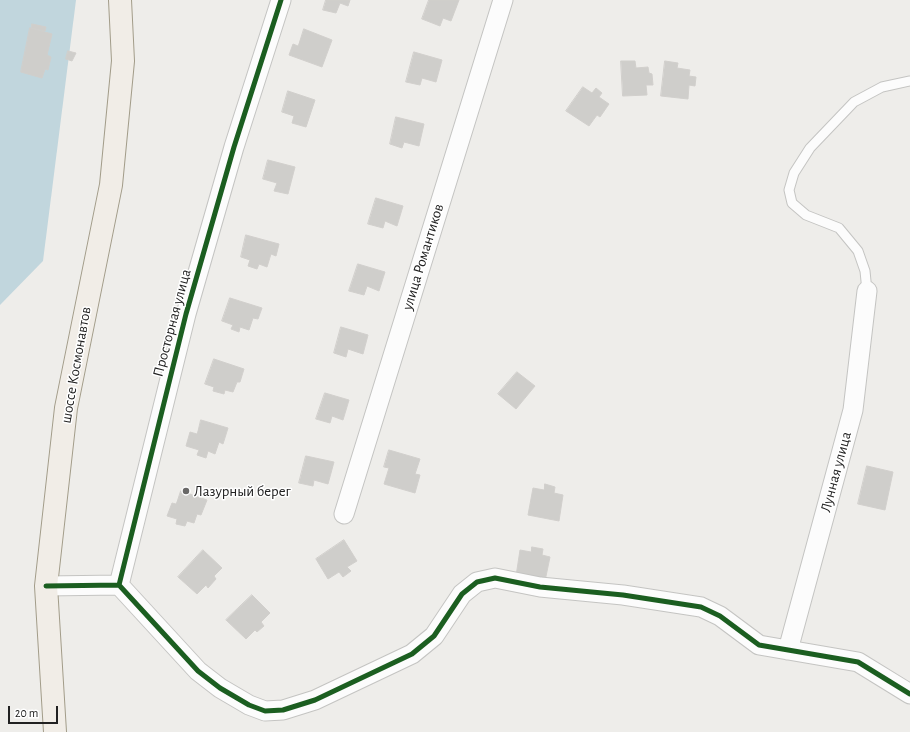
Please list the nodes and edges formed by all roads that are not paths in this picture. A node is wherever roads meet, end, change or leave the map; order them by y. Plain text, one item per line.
1 (120, 0) edge
2 (281, 0) edge
3 (503, 0) edge
4 (910, 81) edge
5 (867, 291) joint
6 (344, 514) dead end
7 (119, 585) junction
8 (46, 586) junction
9 (788, 650) junction
10 (910, 694) edge
11 (55, 732) edge

1 - 8 main road, шоссе Космонавтов
2 - 7 street, Просторная улица
3 - 6 street, улица Романтиков
4 - 5 lane
5 - 9 street, Лунная улица
7 - 8 street
7 - 9 street
8 - 11 main road, шоссе Космонавтов
9 - 10 street

